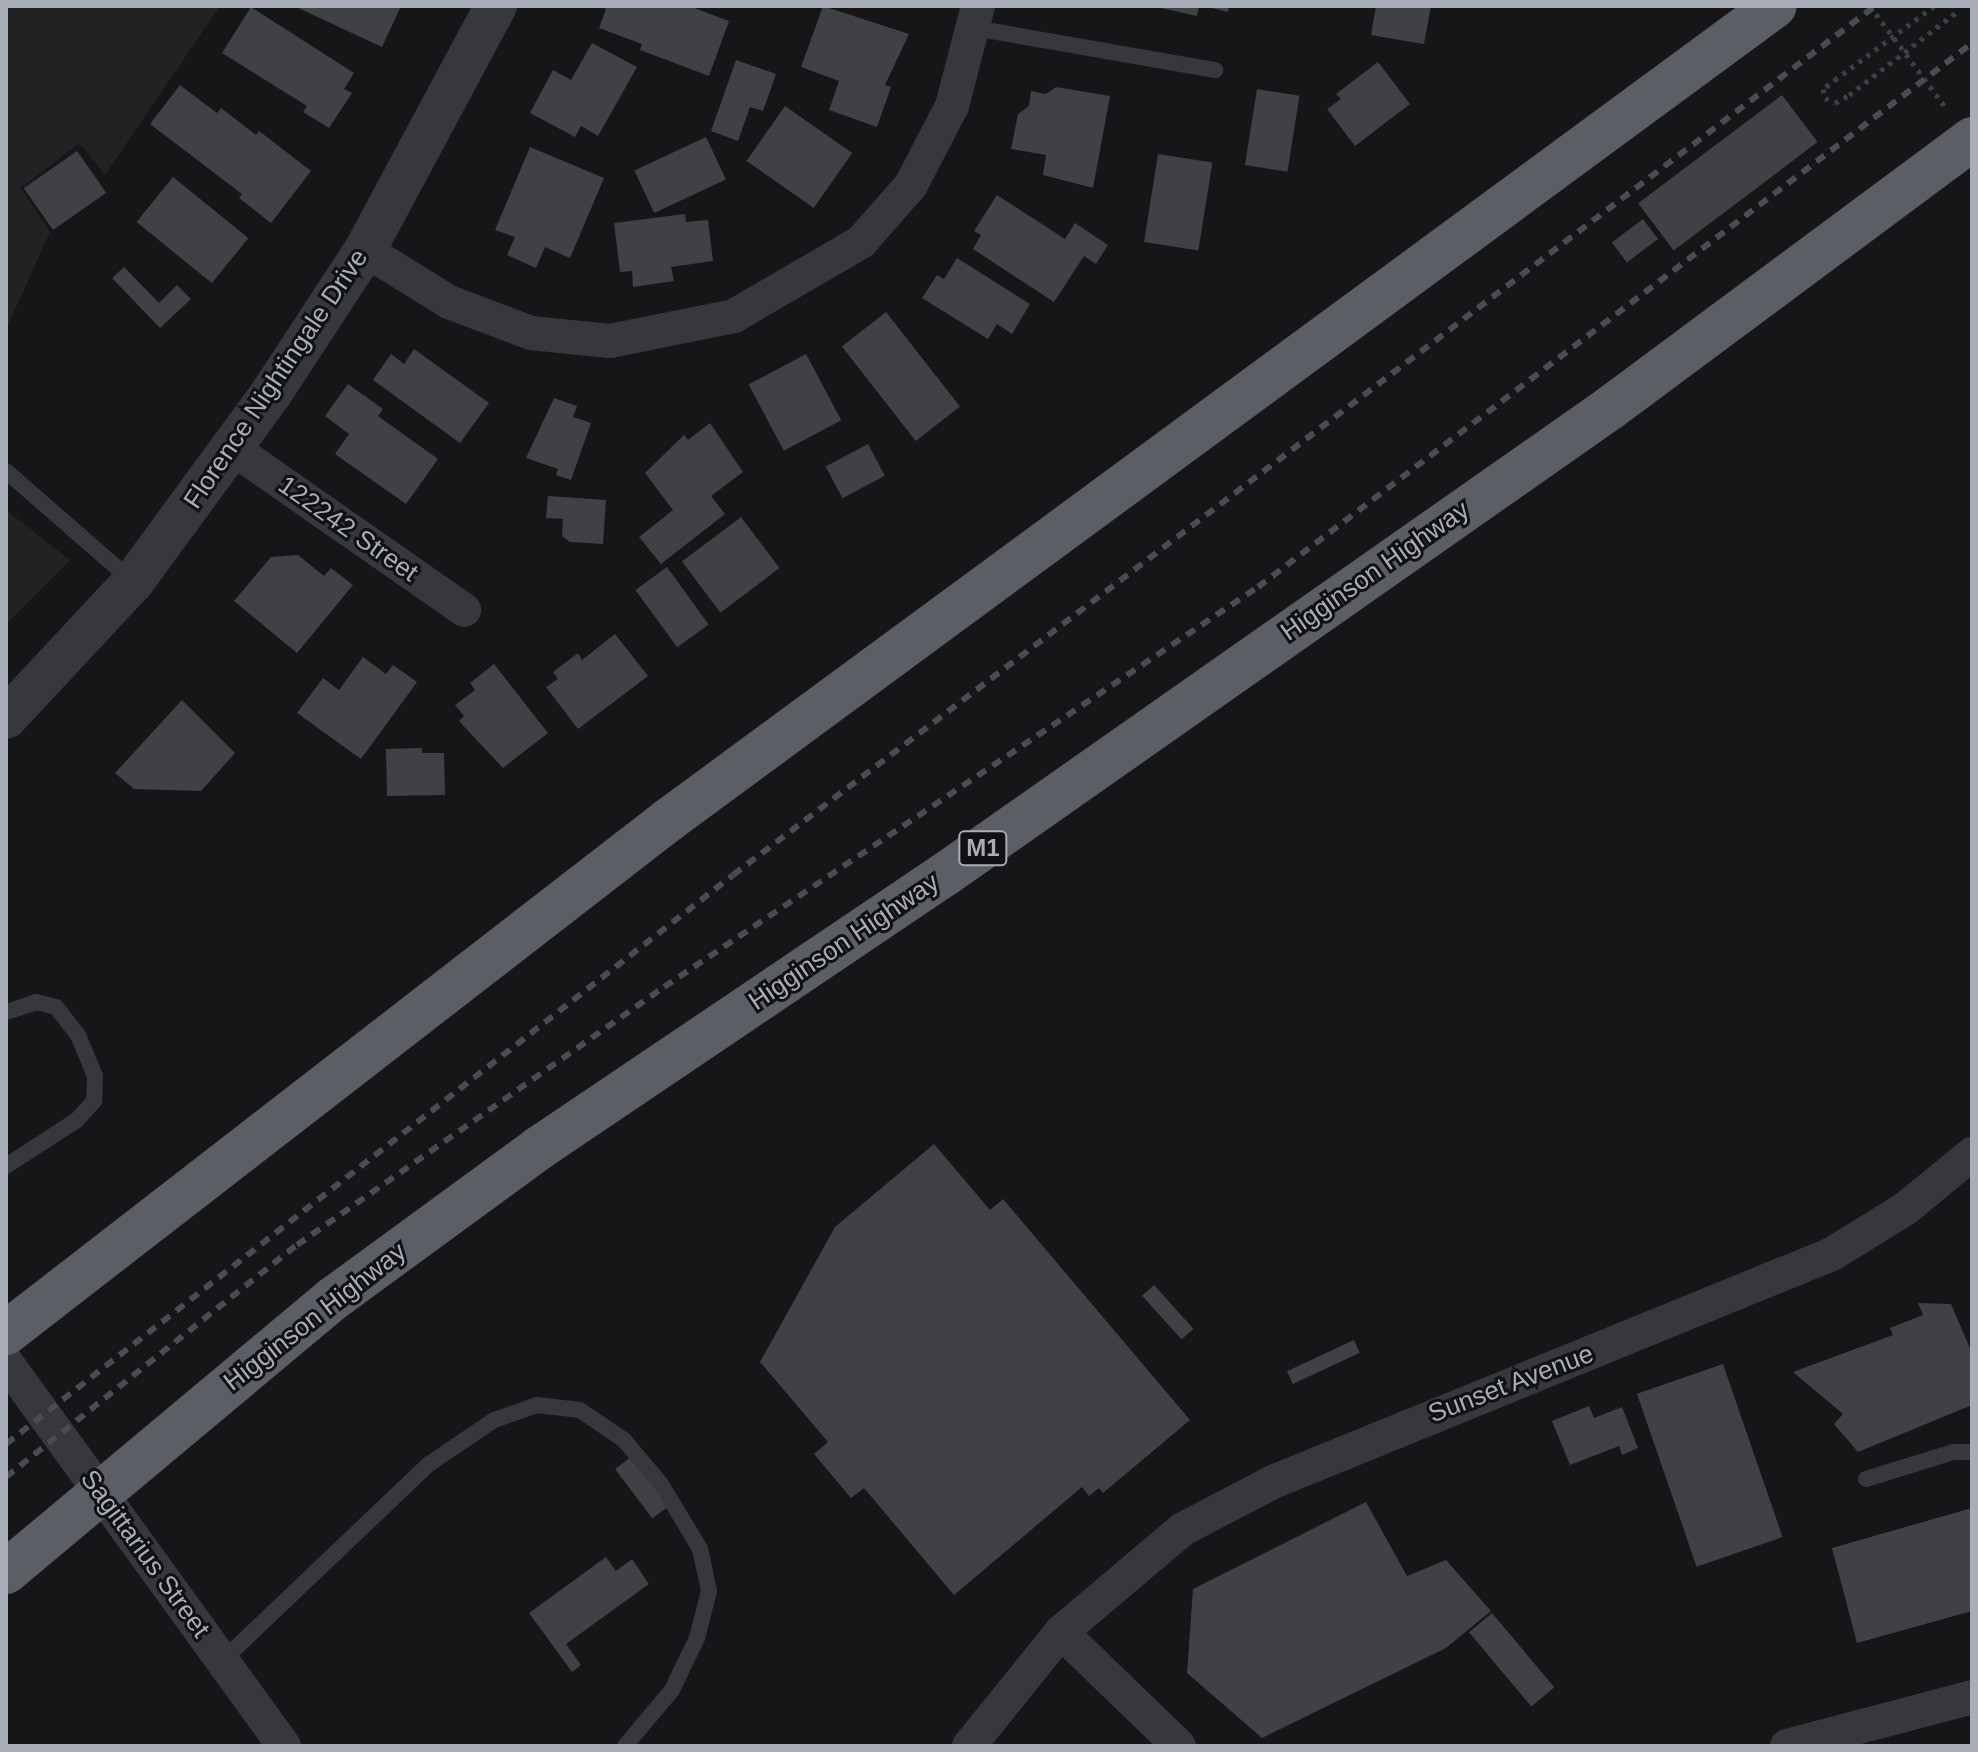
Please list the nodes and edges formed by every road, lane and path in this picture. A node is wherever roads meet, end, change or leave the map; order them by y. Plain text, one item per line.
1 (496, 6) edge
2 (1775, 6) edge
3 (1870, 6) edge
4 (1934, 6) edge
5 (1958, 11) dead end
6 (976, 17) edge
7 (1893, 36) junction
8 (1215, 70) dead end
9 (1963, 129) edge
10 (1972, 163) edge
11 (1882, 206) junction
12 (365, 250) junction
13 (232, 448) junction
14 (6, 471) edge
15 (133, 582) junction
16 (464, 610) dead end
17 (6, 718) edge
18 (6, 1012) edge
19 (1972, 1154) edge
20 (6, 1166) edge
21 (6, 1333) edge
22 (6, 1362) edge
23 (1972, 1452) edge
24 (1866, 1479) dead end
25 (6, 1572) edge
26 (1061, 1632) junction
27 (222, 1661) junction
28 (1972, 1697) edge
29 (284, 1746) edge
30 (625, 1746) edge
31 (969, 1746) edge
32 (1179, 1746) edge
33 (1787, 1746) edge

1 - 12 street, Florence Nightingale Drive
2 - 21 highway
3 - 7 path
4 - 7 path
5 - 7 path
6 - 8 lane
6 - 12 street
7 - 9 path
9 - 11 highway, Higginson Highway / M1
10 - 11 highway
11 - 25 highway, Higginson Highway / M1
12 - 13 street, Florence Nightingale Drive
13 - 15 street, Florence Nightingale Drive
13 - 16 street, 122242 Street
14 - 15 lane
15 - 17 street, Florence Nightingale Drive
18 - 20 lane
19 - 26 street, Sunset Avenue
22 - 27 street, Sagittarius Street
23 - 24 lane
26 - 31 street, Sunset Avenue
26 - 32 street
27 - 29 street, Sagittarius Street
27 - 30 lane
28 - 33 street

